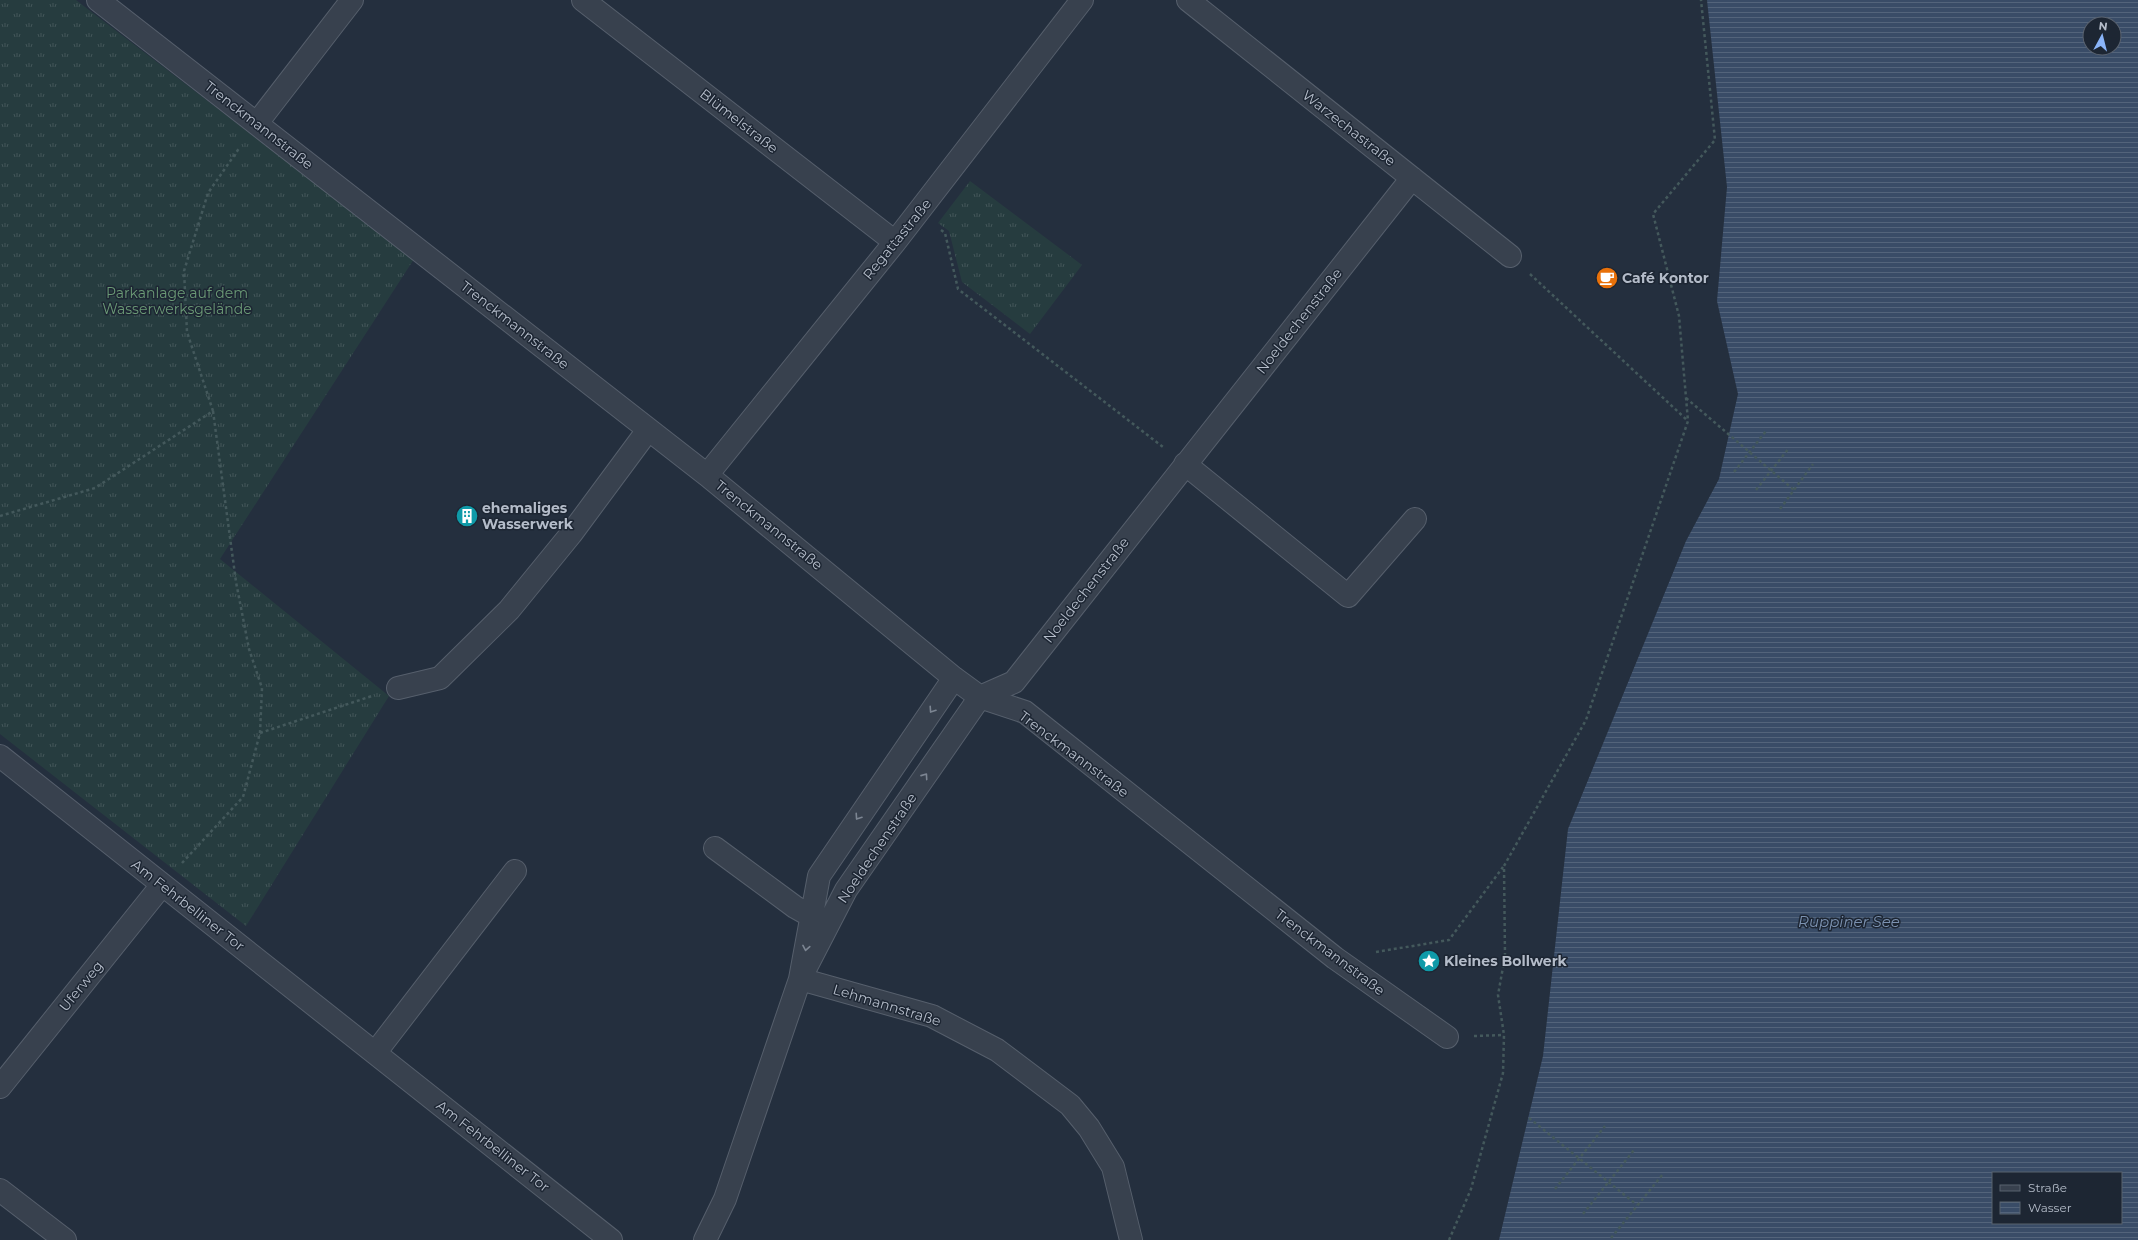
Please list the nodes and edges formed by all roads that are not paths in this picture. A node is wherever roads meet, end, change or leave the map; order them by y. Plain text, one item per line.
1 (98, 0) edge
2 (352, 0) edge
3 (583, 0) edge
4 (1082, 0) edge
5 (1188, 0) edge
6 (257, 123) junction
7 (1412, 178) junction
8 (895, 242) junction
9 (1510, 256) road end
10 (648, 430) junction
11 (1185, 464) junction
12 (707, 475) junction
13 (1415, 518) dead end
14 (954, 678) junction
15 (398, 688) road end
16 (980, 698) junction
17 (0, 756) edge
18 (715, 848) dead end
19 (515, 871) dead end
20 (162, 885) junction
21 (811, 916) junction
22 (800, 979) junction
23 (1447, 1037) dead end
24 (375, 1053) junction
25 (0, 1087) edge
26 (0, 1190) edge
27 (65, 1240) edge
28 (611, 1240) edge
29 (705, 1240) edge
30 (1132, 1240) edge

1 - 6 street, Trenckmannstraße
2 - 6 street
3 - 8 street, Blümelstraße
4 - 8 street, Regattastraße
5 - 7 street, Warzechastraße
6 - 10 street, Trenckmannstraße
7 - 9 street, Warzechastraße
7 - 11 street, Noeldechenstraße
8 - 12 street, Regattastraße
10 - 12 street, Trenckmannstraße
10 - 15 street
11 - 13 street
11 - 16 street, Noeldechenstraße
12 - 14 street, Trenckmannstraße
14 - 16 street, Trenckmannstraße
14 -> 21 street, Noeldechenstraße
22 -> 16 street, Noeldechenstraße
16 - 23 street, Trenckmannstraße
17 - 20 street, Am Fehrbelliner Tor
18 - 21 street
19 - 24 street
20 - 24 street, Am Fehrbelliner Tor
20 - 25 street, Uferweg
21 -> 22 street, Noeldechenstraße
22 - 29 street
22 - 30 street, Lehmannstraße
24 - 28 street, Am Fehrbelliner Tor
26 - 27 street

